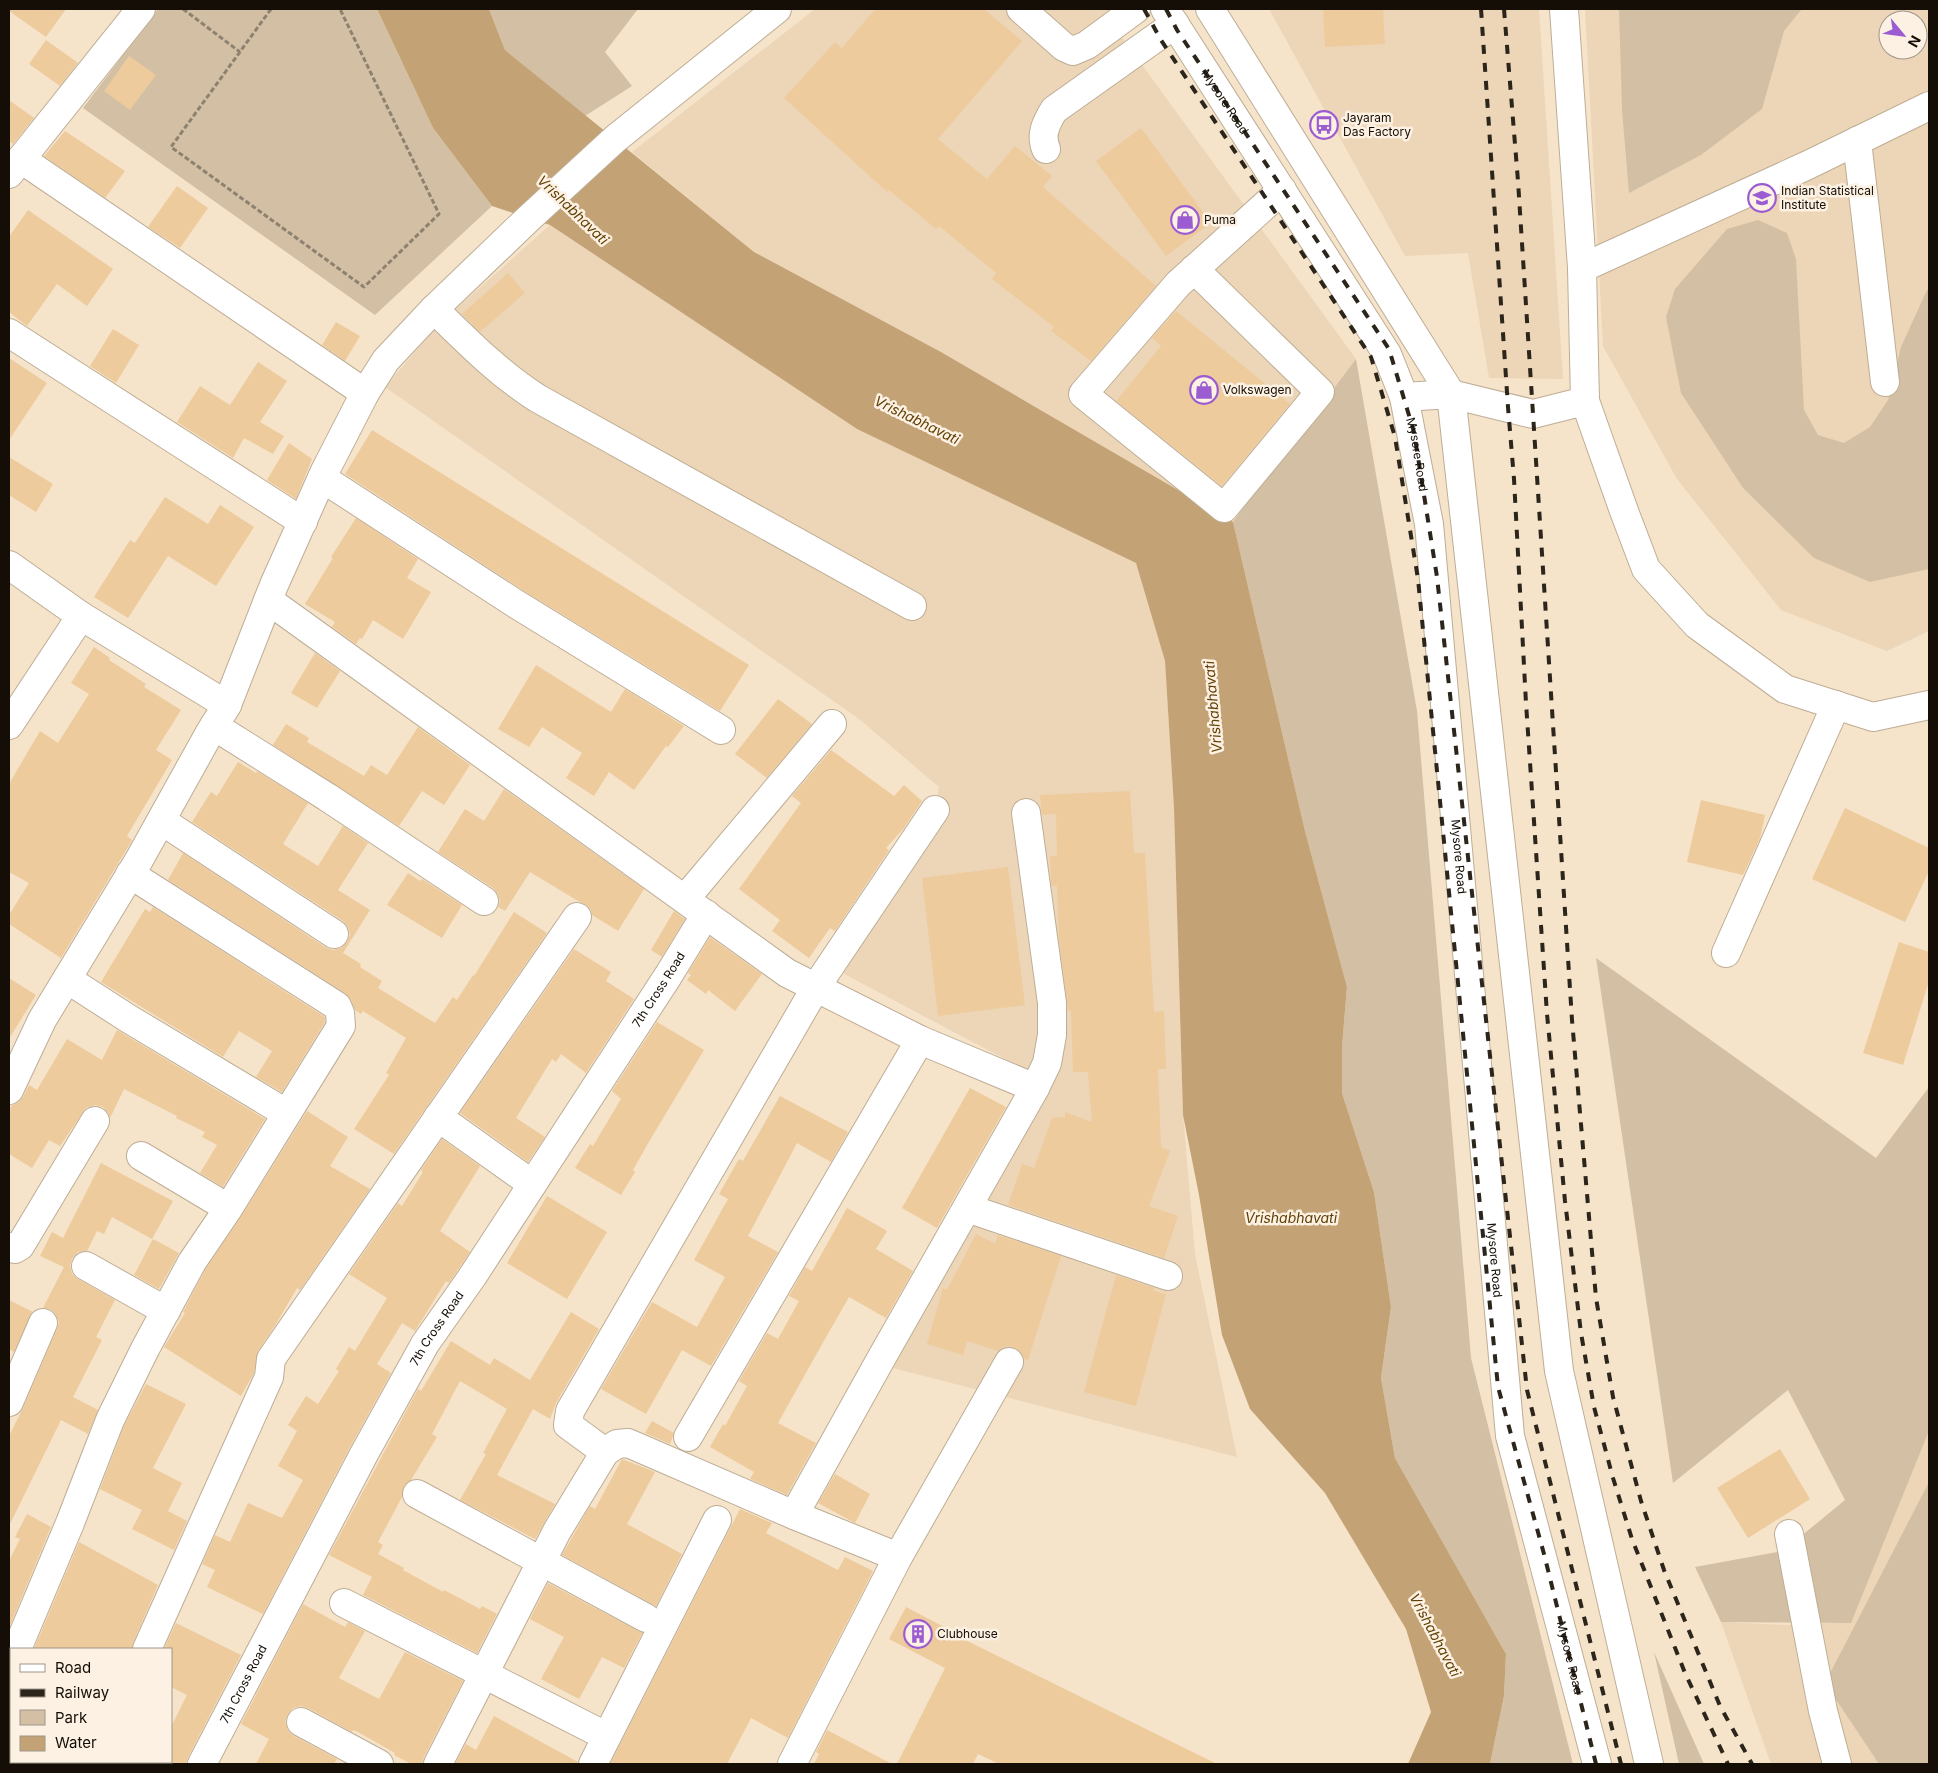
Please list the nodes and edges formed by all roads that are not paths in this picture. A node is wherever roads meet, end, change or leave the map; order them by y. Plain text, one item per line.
1 (141, 9) edge
2 (777, 9) edge
3 (1021, 9) edge
4 (1136, 9) edge
5 (1210, 9) edge
6 (1564, 9) edge
7 (1170, 16) edge
8 (1929, 106) edge
9 (1857, 141) junction
10 (1046, 149) dead end
11 (15, 166) edge
12 (1276, 182) junction
13 (1229, 212) dead end
14 (1582, 268) junction
15 (1194, 269) junction
16 (434, 309) junction
17 (9, 333) edge
18 (1885, 382) dead end
19 (366, 393) junction
20 (1452, 394) junction
21 (1404, 398) junction
22 (1585, 401) junction
23 (322, 478) junction
24 (302, 522) junction
25 (9, 566) edge
26 (268, 600) junction
27 (912, 606) dead end
28 (81, 616) junction
29 (1836, 705) junction
30 (1929, 705) edge
31 (221, 716) junction
32 (832, 724) dead end
33 (9, 725) edge
34 (720, 730) dead end
35 (935, 810) dead end
36 (1026, 813) dead end
37 (162, 821) junction
38 (130, 874) junction
39 (484, 901) dead end
40 (696, 907) junction
41 (577, 917) dead end
42 (334, 934) dead end
43 (1726, 954) dead end
44 (67, 979) junction
45 (816, 987) junction
46 (920, 1040) junction
47 (1036, 1088) junction
48 (9, 1090) edge
49 (286, 1113) junction
50 (438, 1117) junction
51 (95, 1121) dead end
52 (141, 1156) dead end
53 (532, 1184) junction
54 (228, 1208) junction
55 (967, 1208) junction
56 (9, 1247) edge
57 (86, 1266) dead end
58 (1168, 1276) dead end
59 (166, 1311) junction
60 (43, 1323) dead end
61 (1009, 1362) dead end
62 (9, 1402) edge
63 (688, 1437) dead end
64 (605, 1452) junction
65 (417, 1494) dead end
66 (794, 1515) junction
67 (717, 1520) dead end
68 (1789, 1534) dead end
69 (898, 1557) junction
70 (542, 1560) junction
71 (344, 1603) dead end
72 (646, 1618) dead end
73 (15, 1648) edge
74 (147, 1648) edge
75 (484, 1673) junction
76 (301, 1722) dead end
77 (596, 1731) dead end
78 (202, 1764) edge
79 (379, 1764) edge
80 (438, 1764) edge
81 (593, 1764) edge
82 (792, 1764) edge
83 (1597, 1764) edge
84 (1649, 1764) edge
85 (1837, 1764) edge

1 - 11 main road
2 - 16 main road
3 - 4 main road
5 - 20 main road
6 - 14 main road
7 - 10 main road
7 - 12 main road, Mysore Road
8 - 9 main road
9 - 14 main road
9 - 18 main road
11 - 19 main road
12 - 13 main road
12 - 15 main road
12 - 21 main road, Mysore Road
14 - 22 main road
15 - 15 main road
16 - 19 main road
16 - 27 main road
17 - 24 main road
19 - 23 main road
20 - 21 main road
20 - 22 main road
20 - 84 main road
21 - 83 main road, Mysore Road
22 - 29 main road
23 - 24 main road
23 - 34 main road
24 - 26 main road
25 - 28 main road
26 - 31 main road
26 - 40 main road
28 - 31 main road
28 - 33 main road
29 - 30 main road
29 - 43 main road
31 - 37 main road
31 - 39 main road
32 - 40 main road, 7th Cross Road
35 - 45 main road
36 - 47 main road
37 - 38 main road
37 - 42 main road
38 - 44 main road
38 - 49 main road
40 - 45 main road
40 - 53 main road, 7th Cross Road
41 - 50 main road
44 - 48 main road
44 - 49 main road
45 - 46 main road
45 - 64 main road
46 - 47 main road
46 - 63 main road
47 - 55 main road
49 - 54 main road
50 - 53 main road
50 - 74 main road
51 - 56 main road
52 - 54 main road
53 - 78 main road, 7th Cross Road
54 - 59 main road
55 - 58 main road
55 - 66 main road
57 - 59 main road
59 - 73 main road
60 - 62 main road
61 - 69 main road
64 - 66 main road
64 - 70 main road
65 - 70 main road
66 - 69 main road
67 - 81 main road
68 - 85 main road
69 - 82 main road
70 - 72 main road
70 - 75 main road
71 - 75 main road
75 - 77 main road
75 - 80 main road
76 - 79 main road

